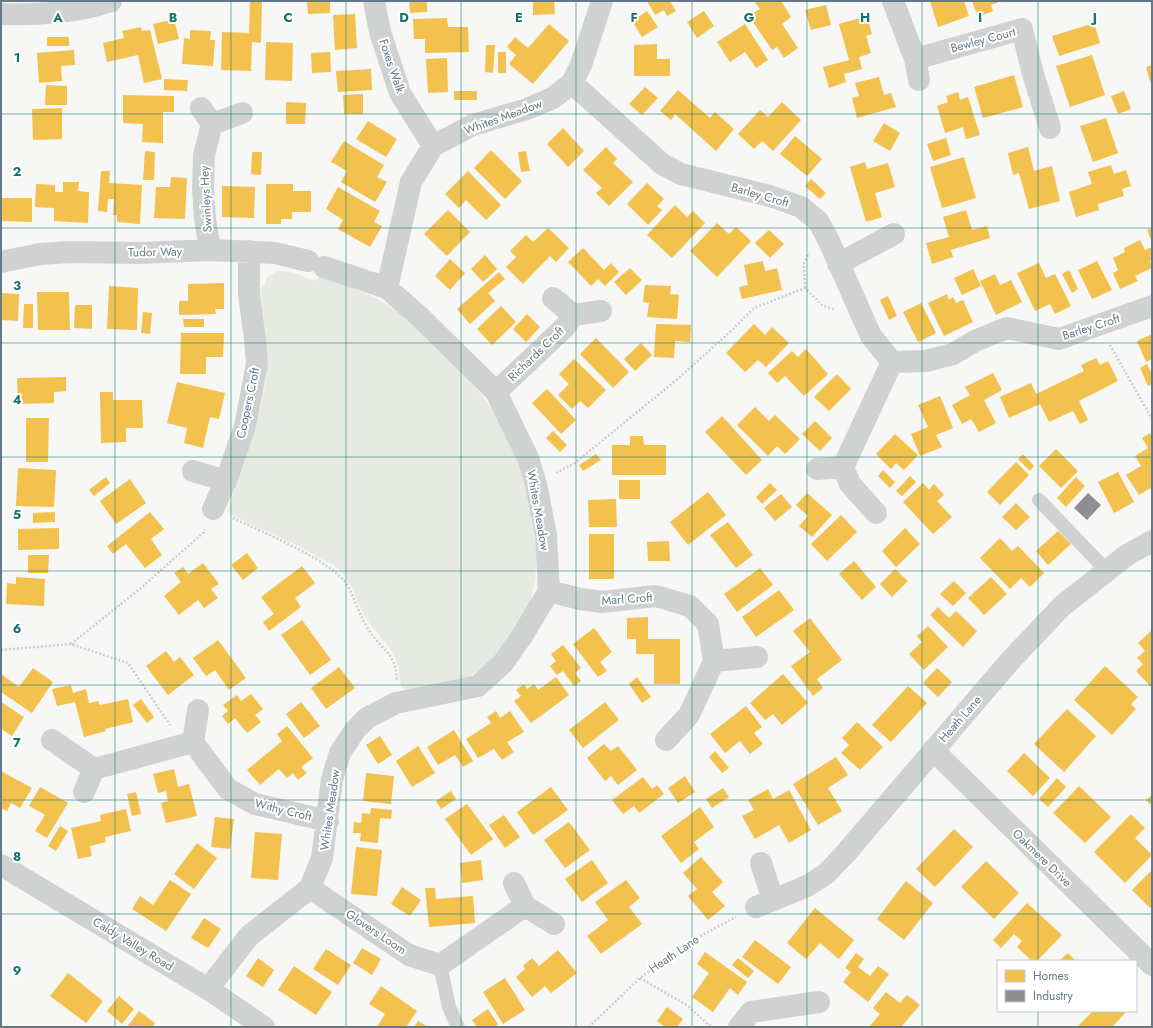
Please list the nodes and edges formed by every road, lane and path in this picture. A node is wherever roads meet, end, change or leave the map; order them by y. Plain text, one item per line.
1 (111, 1) edge
2 (374, 1) edge
3 (602, 1) edge
4 (893, 1) edge
5 (1, 14) edge
6 (915, 59) junction
7 (919, 80) dead end
8 (572, 83) junction
9 (242, 113) dead end
10 (1050, 128) dead end
11 (433, 146) junction
12 (894, 234) dead end
13 (210, 250) junction
14 (249, 251) junction
15 (1, 262) edge
16 (838, 264) junction
17 (387, 288) junction
18 (553, 298) dead end
19 (1152, 306) edge
20 (859, 311) junction
21 (600, 312) dead end
22 (573, 315) junction
23 (1098, 326) junction
24 (892, 362) junction
25 (496, 392) junction
26 (1152, 419) edge
27 (843, 467) junction
28 (817, 469) dead end
29 (193, 471) dead end
30 (226, 481) junction
31 (536, 484) junction
32 (1039, 500) dead end
33 (213, 509) junction
34 (876, 513) dead end
35 (1152, 541) edge
36 (1107, 571) junction
37 (549, 590) junction
38 (71, 644) junction
39 (1, 650) edge
40 (757, 657) dead end
41 (714, 661) junction
42 (396, 703) junction
43 (198, 710) dead end
44 (52, 740) dead end
45 (666, 740) dead end
46 (188, 743) junction
47 (933, 750) junction
48 (94, 769) junction
49 (84, 792) dead end
50 (328, 821) junction
51 (762, 863) dead end
52 (1, 865) edge
53 (514, 883) dead end
54 (310, 888) junction
55 (764, 904) junction
56 (525, 906) junction
57 (554, 924) dead end
58 (1151, 962) edge
59 (440, 965) junction
60 (640, 978) junction
61 (208, 989) junction
62 (819, 1002) dead end
63 (264, 1027) edge
64 (458, 1027) edge
65 (589, 1027) edge
66 (711, 1027) edge
67 (739, 1027) edge

1 - 5 street
2 - 11 street, Foxes Walk
3 - 8 street, Whites Meadow
4 - 6 street
6 - 7 street
6 - 10 street, Bewley Court
8 - 11 street, Whites Meadow
8 - 16 street, Barley Croft
9 - 13 street, Swinleys Hey
11 - 17 street
12 - 16 street
13 - 14 street, Tudor Way
13 - 15 street, Tudor Way
14 - 17 street, Tudor Way
14 - 30 street, Coopers Croft
16 - 20 street, Barley Croft
17 - 25 street, Whites Meadow
18 - 22 street, Richards Croft
19 - 23 street, Barley Croft
20 - 24 street, Barley Croft
20 - 31 path
21 - 22 street
22 - 25 street, Richards Croft
23 - 24 street, Barley Croft
23 - 26 path
24 - 27 street
25 - 31 street, Whites Meadow
27 - 28 street
27 - 34 street
29 - 30 street
30 - 33 street, Coopers Croft
31 - 37 street, Whites Meadow
32 - 36 lane
33 - 38 path
33 - 42 path
35 - 36 street, Heath Lane
36 - 47 street, Heath Lane
37 - 41 street, Marl Croft
37 - 42 street, Whites Meadow
38 - 39 path
38 - 46 path
40 - 41 street
41 - 45 street
42 - 50 street, Whites Meadow
43 - 46 street
44 - 48 street
46 - 48 street
46 - 50 street, Withy Croft
47 - 55 street, Heath Lane
47 - 58 street, Oakmere Drive
48 - 49 street
50 - 54 street, Whites Meadow
51 - 55 street
52 - 61 street, Caldy Valley Road
53 - 56 street
54 - 59 street, Glovers Loom
54 - 61 street, Whites Meadow
55 - 60 path, Heath Lane
56 - 57 street
56 - 59 street
59 - 64 lane
60 - 65 path, Heath Lane
60 - 66 path
61 - 63 street, Caldy Valley Road
62 - 67 street

